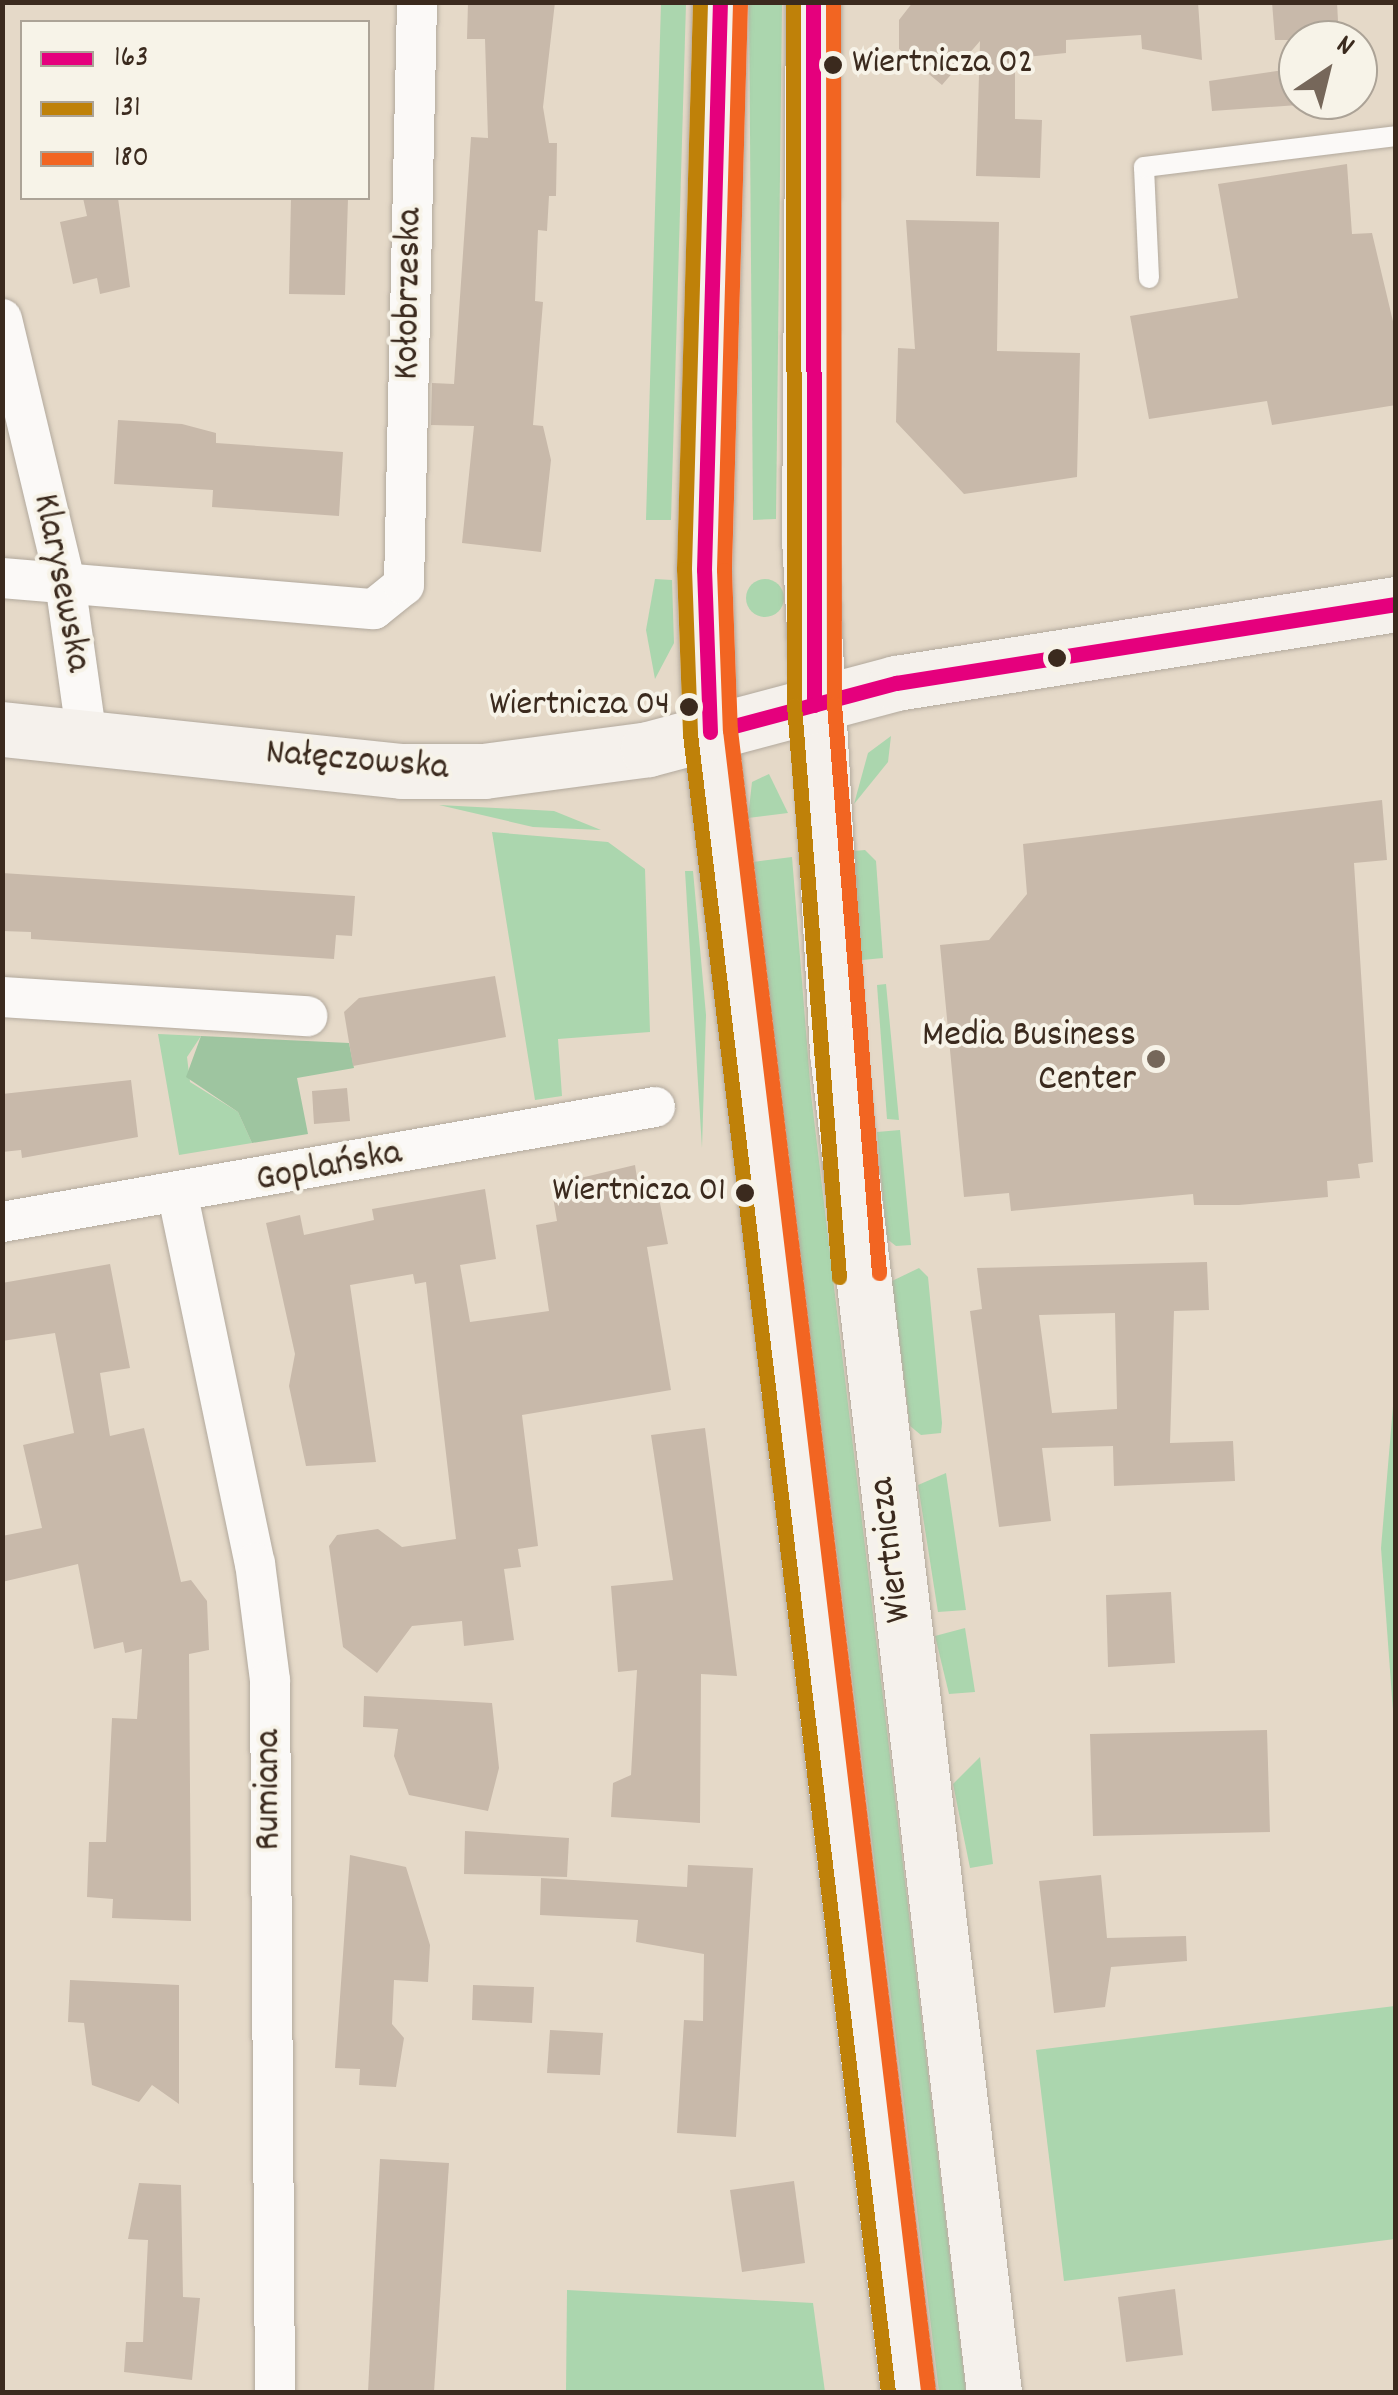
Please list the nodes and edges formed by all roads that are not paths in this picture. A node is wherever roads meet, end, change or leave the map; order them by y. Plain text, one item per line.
1 (417, 2) edge
2 (720, 2) edge
3 (813, 2) edge
4 (1396, 136) edge
5 (1149, 278) dead end
6 (2, 319) edge
7 (2, 578) edge
8 (65, 582) junction
9 (1396, 604) edge
10 (814, 705) junction
11 (2, 729) edge
12 (86, 731) junction
13 (710, 732) junction
14 (2, 997) edge
15 (307, 1016) dead end
16 (654, 1107) dead end
17 (178, 1196) junction
18 (2, 1222) edge
19 (275, 2392) edge
20 (908, 2392) edge
21 (994, 2392) edge

1 - 8 street, Kołobrzeska
2 - 13 main road
3 - 10 main road, Wiertnicza
4 - 5 lane
6 - 8 street, Klarysewska
7 - 8 street
8 - 12 street, Klarysewska
9 - 10 main road, Nałęczowska
10 - 13 main road, Nałęczowska
10 - 21 main road, Wiertnicza
11 - 12 main road, Nałęczowska
12 - 13 main road, Nałęczowska
13 - 20 main road
14 - 15 street
16 - 17 street, Goplańska
17 - 18 street, Goplańska
17 - 19 street, Rumiana

